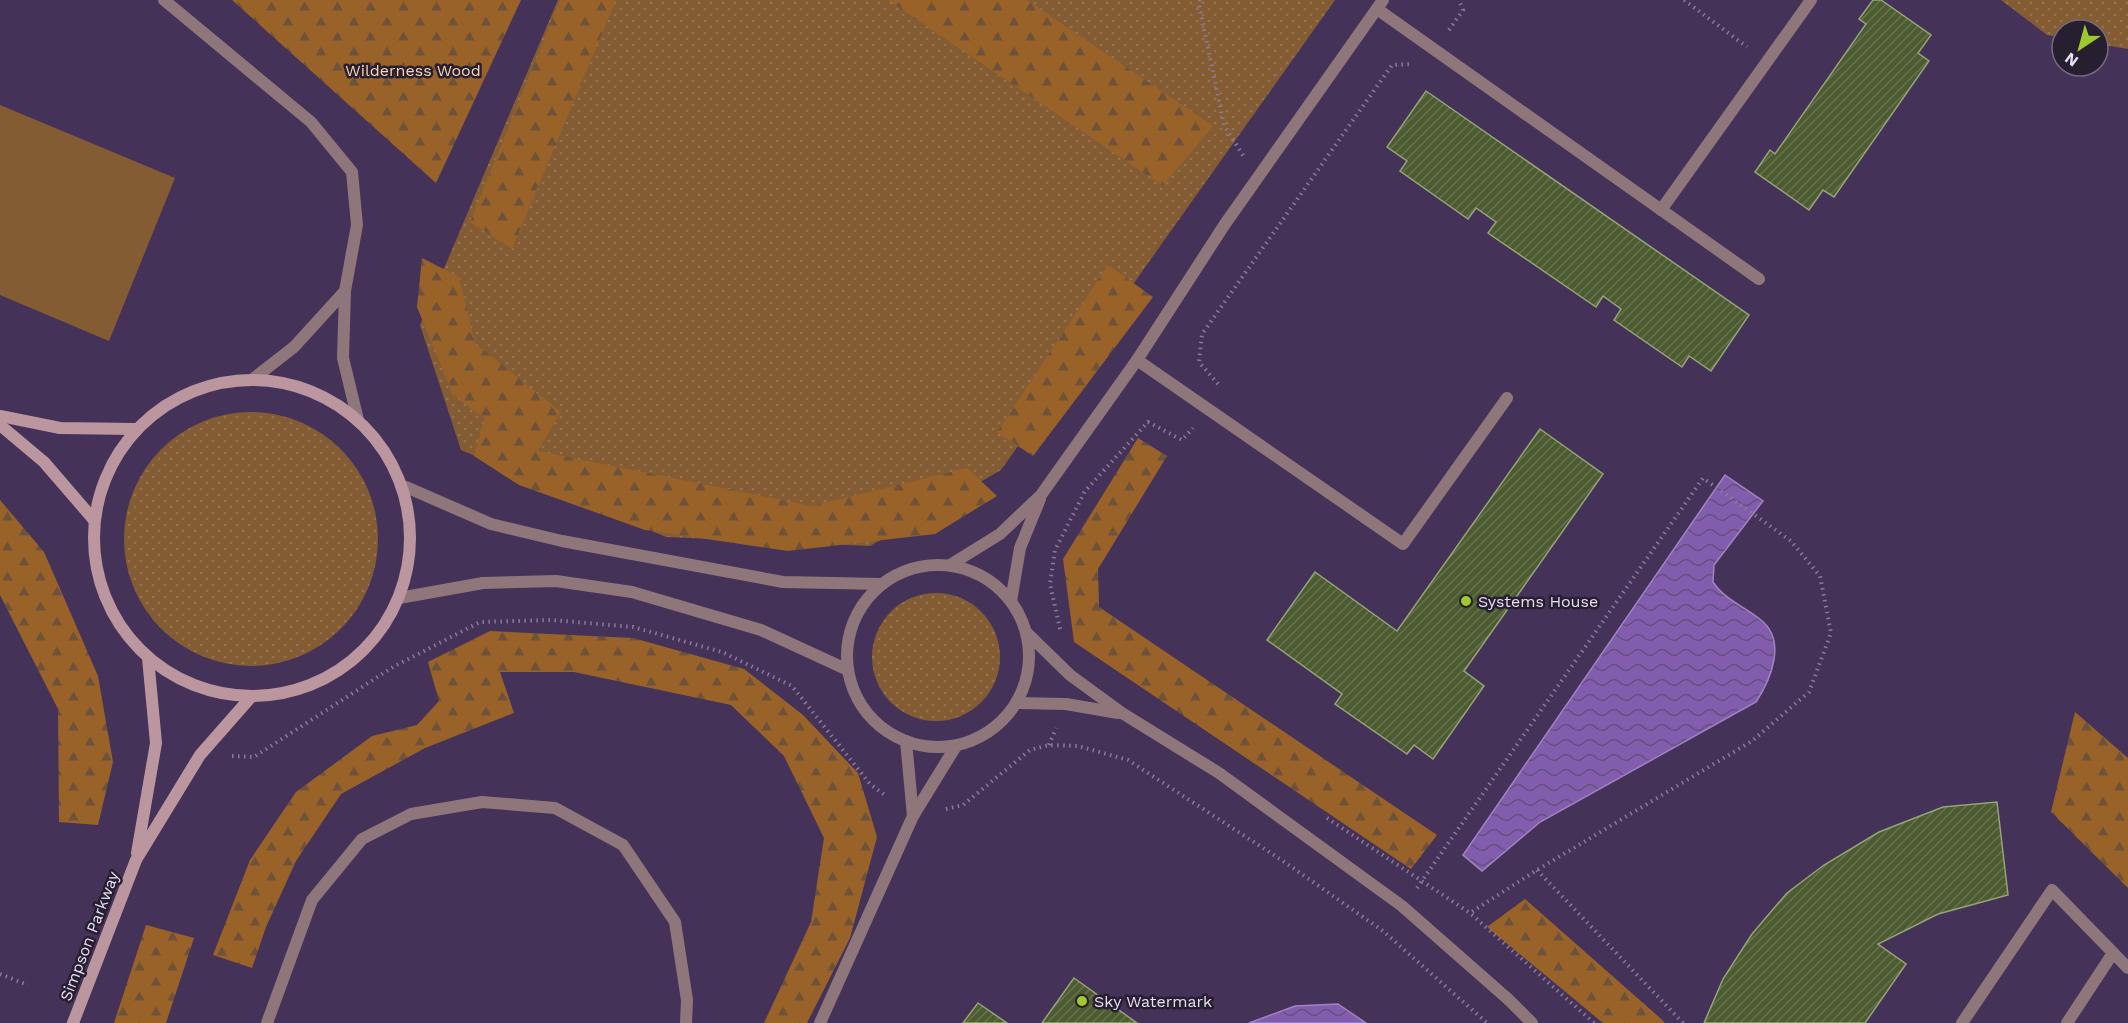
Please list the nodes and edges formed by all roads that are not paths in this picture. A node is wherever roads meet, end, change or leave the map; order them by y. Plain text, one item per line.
1 (164, 0) edge
2 (1811, 0) edge
3 (1380, 5) edge
4 (1661, 210) junction
5 (1759, 279) dead end
6 (345, 291) junction
7 (1137, 360) junction
8 (253, 379) junction
9 (1507, 398) dead end
10 (0, 416) edge
11 (358, 420) junction
12 (0, 425) edge
13 (135, 429) junction
14 (406, 487) junction
15 (1041, 495) junction
16 (94, 520) junction
17 (950, 565) junction
18 (882, 584) junction
19 (399, 598) junction
20 (1011, 600) junction
21 (1027, 633) junction
22 (148, 658) junction
23 (848, 670) junction
24 (251, 697) junction
25 (1017, 703) junction
26 (1122, 713) junction
27 (906, 741) junction
28 (956, 746) junction
29 (913, 816) junction
30 (136, 860) junction
31 (2113, 953) junction
32 (2128, 968) edge
33 (73, 1023) edge
34 (267, 1023) edge
35 (686, 1023) edge
36 (820, 1023) edge
37 (1532, 1023) edge
38 (1962, 1023) edge
39 (2067, 1023) edge

1 - 6 street
2 - 4 street
3 - 4 street
3 - 7 street
4 - 5 street
6 - 8 street
6 - 11 street
7 - 9 street
7 - 15 street
8 - 11 street
8 - 13 street
10 - 13 street
11 - 14 street
12 - 16 street
13 - 16 street
14 - 18 street
14 - 19 street
15 - 17 street
15 - 20 street
16 - 22 street
17 - 18 street
17 - 20 street
18 - 23 street
19 - 23 street
19 - 24 street
20 - 21 street
21 - 25 street
21 - 26 street
22 - 24 street
22 - 30 street, Simpson Parkway
23 - 27 street
24 - 30 street, Simpson Parkway
25 - 26 street
25 - 28 street
26 - 37 street
27 - 28 street
27 - 29 street
28 - 29 street
29 - 36 street
30 - 33 street, Simpson Parkway
31 - 32 street
31 - 38 street
31 - 39 street
34 - 35 street

